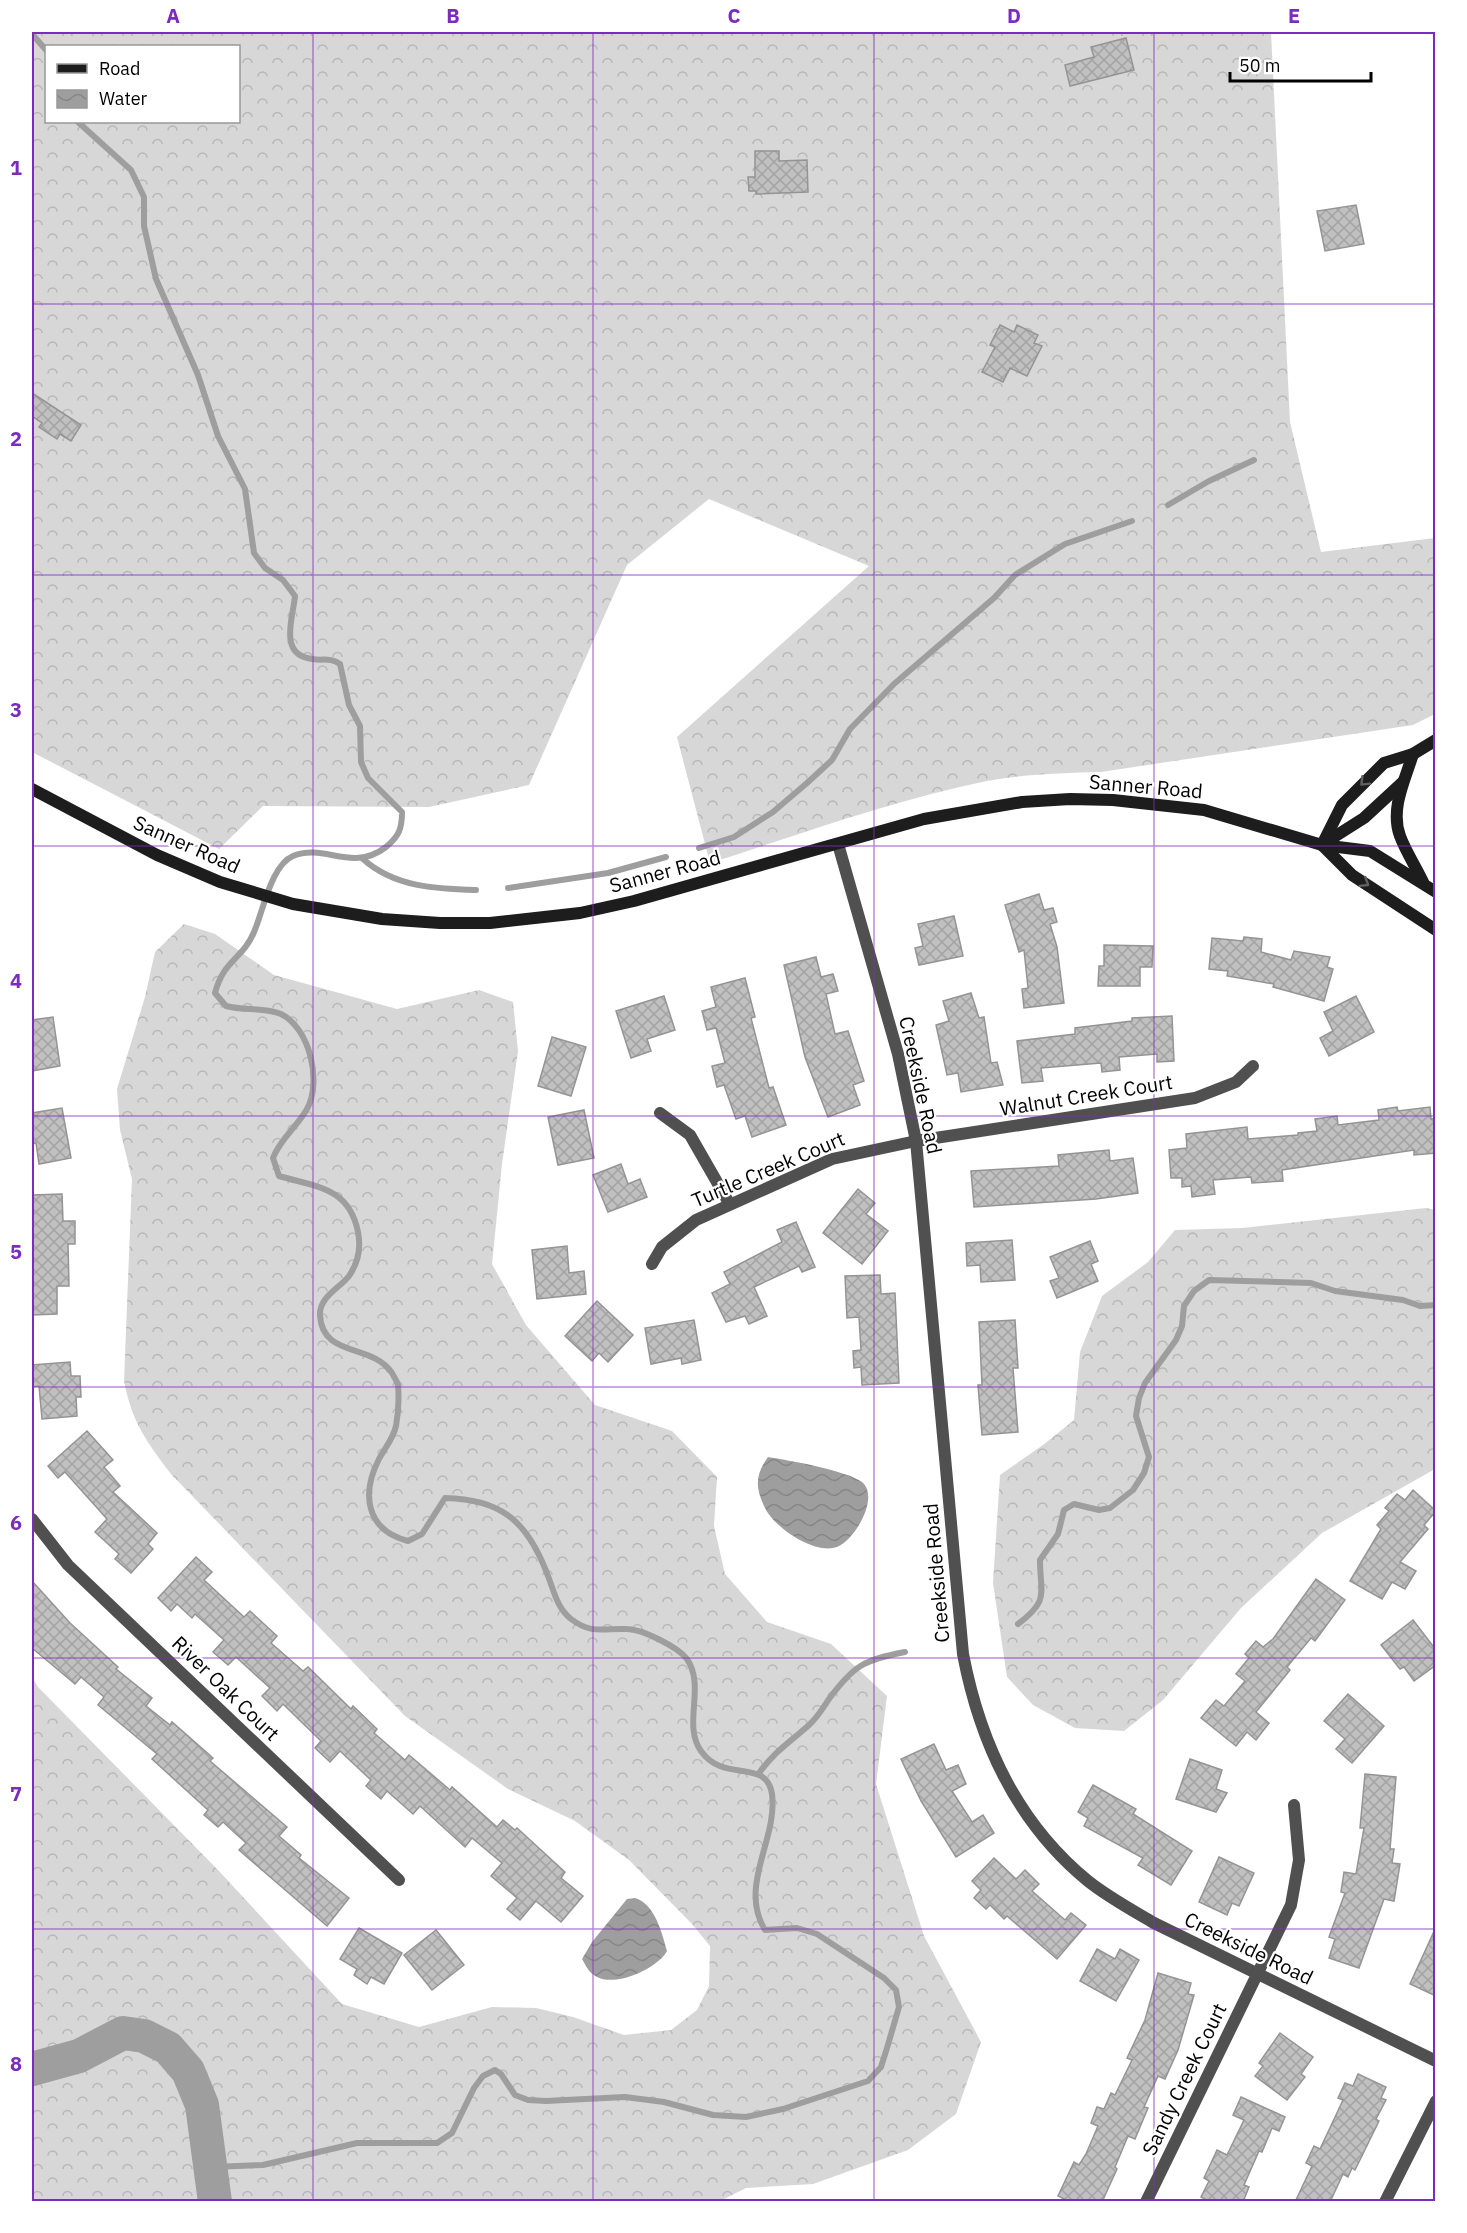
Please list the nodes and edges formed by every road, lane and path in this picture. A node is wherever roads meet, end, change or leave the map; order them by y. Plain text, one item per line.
1 (1436, 740) edge
2 (1413, 754) junction
3 (1405, 781) junction
4 (32, 789) edge
5 (838, 844) junction
6 (1322, 845) junction
7 (1423, 882) junction
8 (1436, 892) edge
9 (1436, 930) edge
10 (1253, 1066) dead end
11 (660, 1113) dead end
12 (916, 1141) junction
13 (729, 1203) junction
14 (652, 1264) dead end
15 (32, 1519) edge
16 (1294, 1805) dead end
17 (399, 1880) dead end
18 (1258, 1974) junction
19 (1436, 2061) edge
20 (1436, 2100) edge
21 (1146, 2202) edge
22 (1385, 2202) edge

1 - 2 main road
2 - 3 main road
2 -> 6 main road
3 - 6 main road
3 - 7 main road
4 - 5 main road, Sanner Road
5 - 6 main road, Sanner Road
5 - 12 street, Creekside Road
6 - 7 main road, Sanner Road
6 -> 9 main road
7 - 8 main road, Sanner Road
10 - 12 street, Walnut Creek Court
11 - 13 street
12 - 13 street, Turtle Creek Court
12 - 18 street, Creekside Road
13 - 14 street, Turtle Creek Court
15 - 17 street, River Oak Court
16 - 18 street, Sandy Creek Court
18 - 19 street, Creekside Road
18 - 21 street, Sandy Creek Court
20 - 22 street

